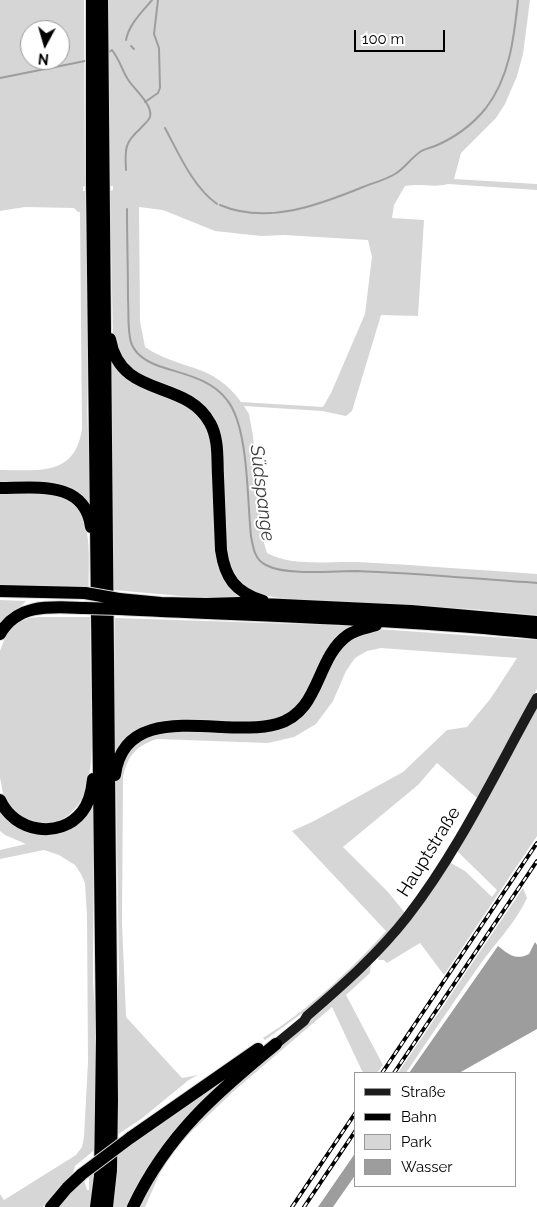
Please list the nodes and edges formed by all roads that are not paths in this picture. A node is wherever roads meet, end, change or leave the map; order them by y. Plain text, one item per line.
1 (92, 0) edge
2 (102, 0) edge
3 (105, 312) junction
4 (0, 488) edge
5 (96, 552) junction
6 (0, 591) edge
7 (119, 604) junction
8 (275, 605) junction
9 (388, 622) junction
10 (537, 622) edge
11 (537, 633) edge
12 (0, 634) edge
13 (537, 698) edge
14 (99, 760) junction
15 (0, 800) edge
16 (109, 803) junction
17 (274, 1041) junction
18 (51, 1207) edge
19 (96, 1207) edge
20 (107, 1207) edge
21 (133, 1207) edge

1 - 5 highway
2 - 3 highway
3 - 8 highway
3 - 16 highway
4 - 5 highway
5 - 14 highway
6 - 7 highway, bridge
7 - 8 highway
7 - 9 highway
7 - 12 highway, bridge
8 - 10 highway
9 - 11 highway
9 - 16 highway
13 - 17 main road, Hauptstraße
14 - 15 highway
14 - 19 highway
16 - 20 highway
17 - 18 highway, bridge
17 - 21 highway

